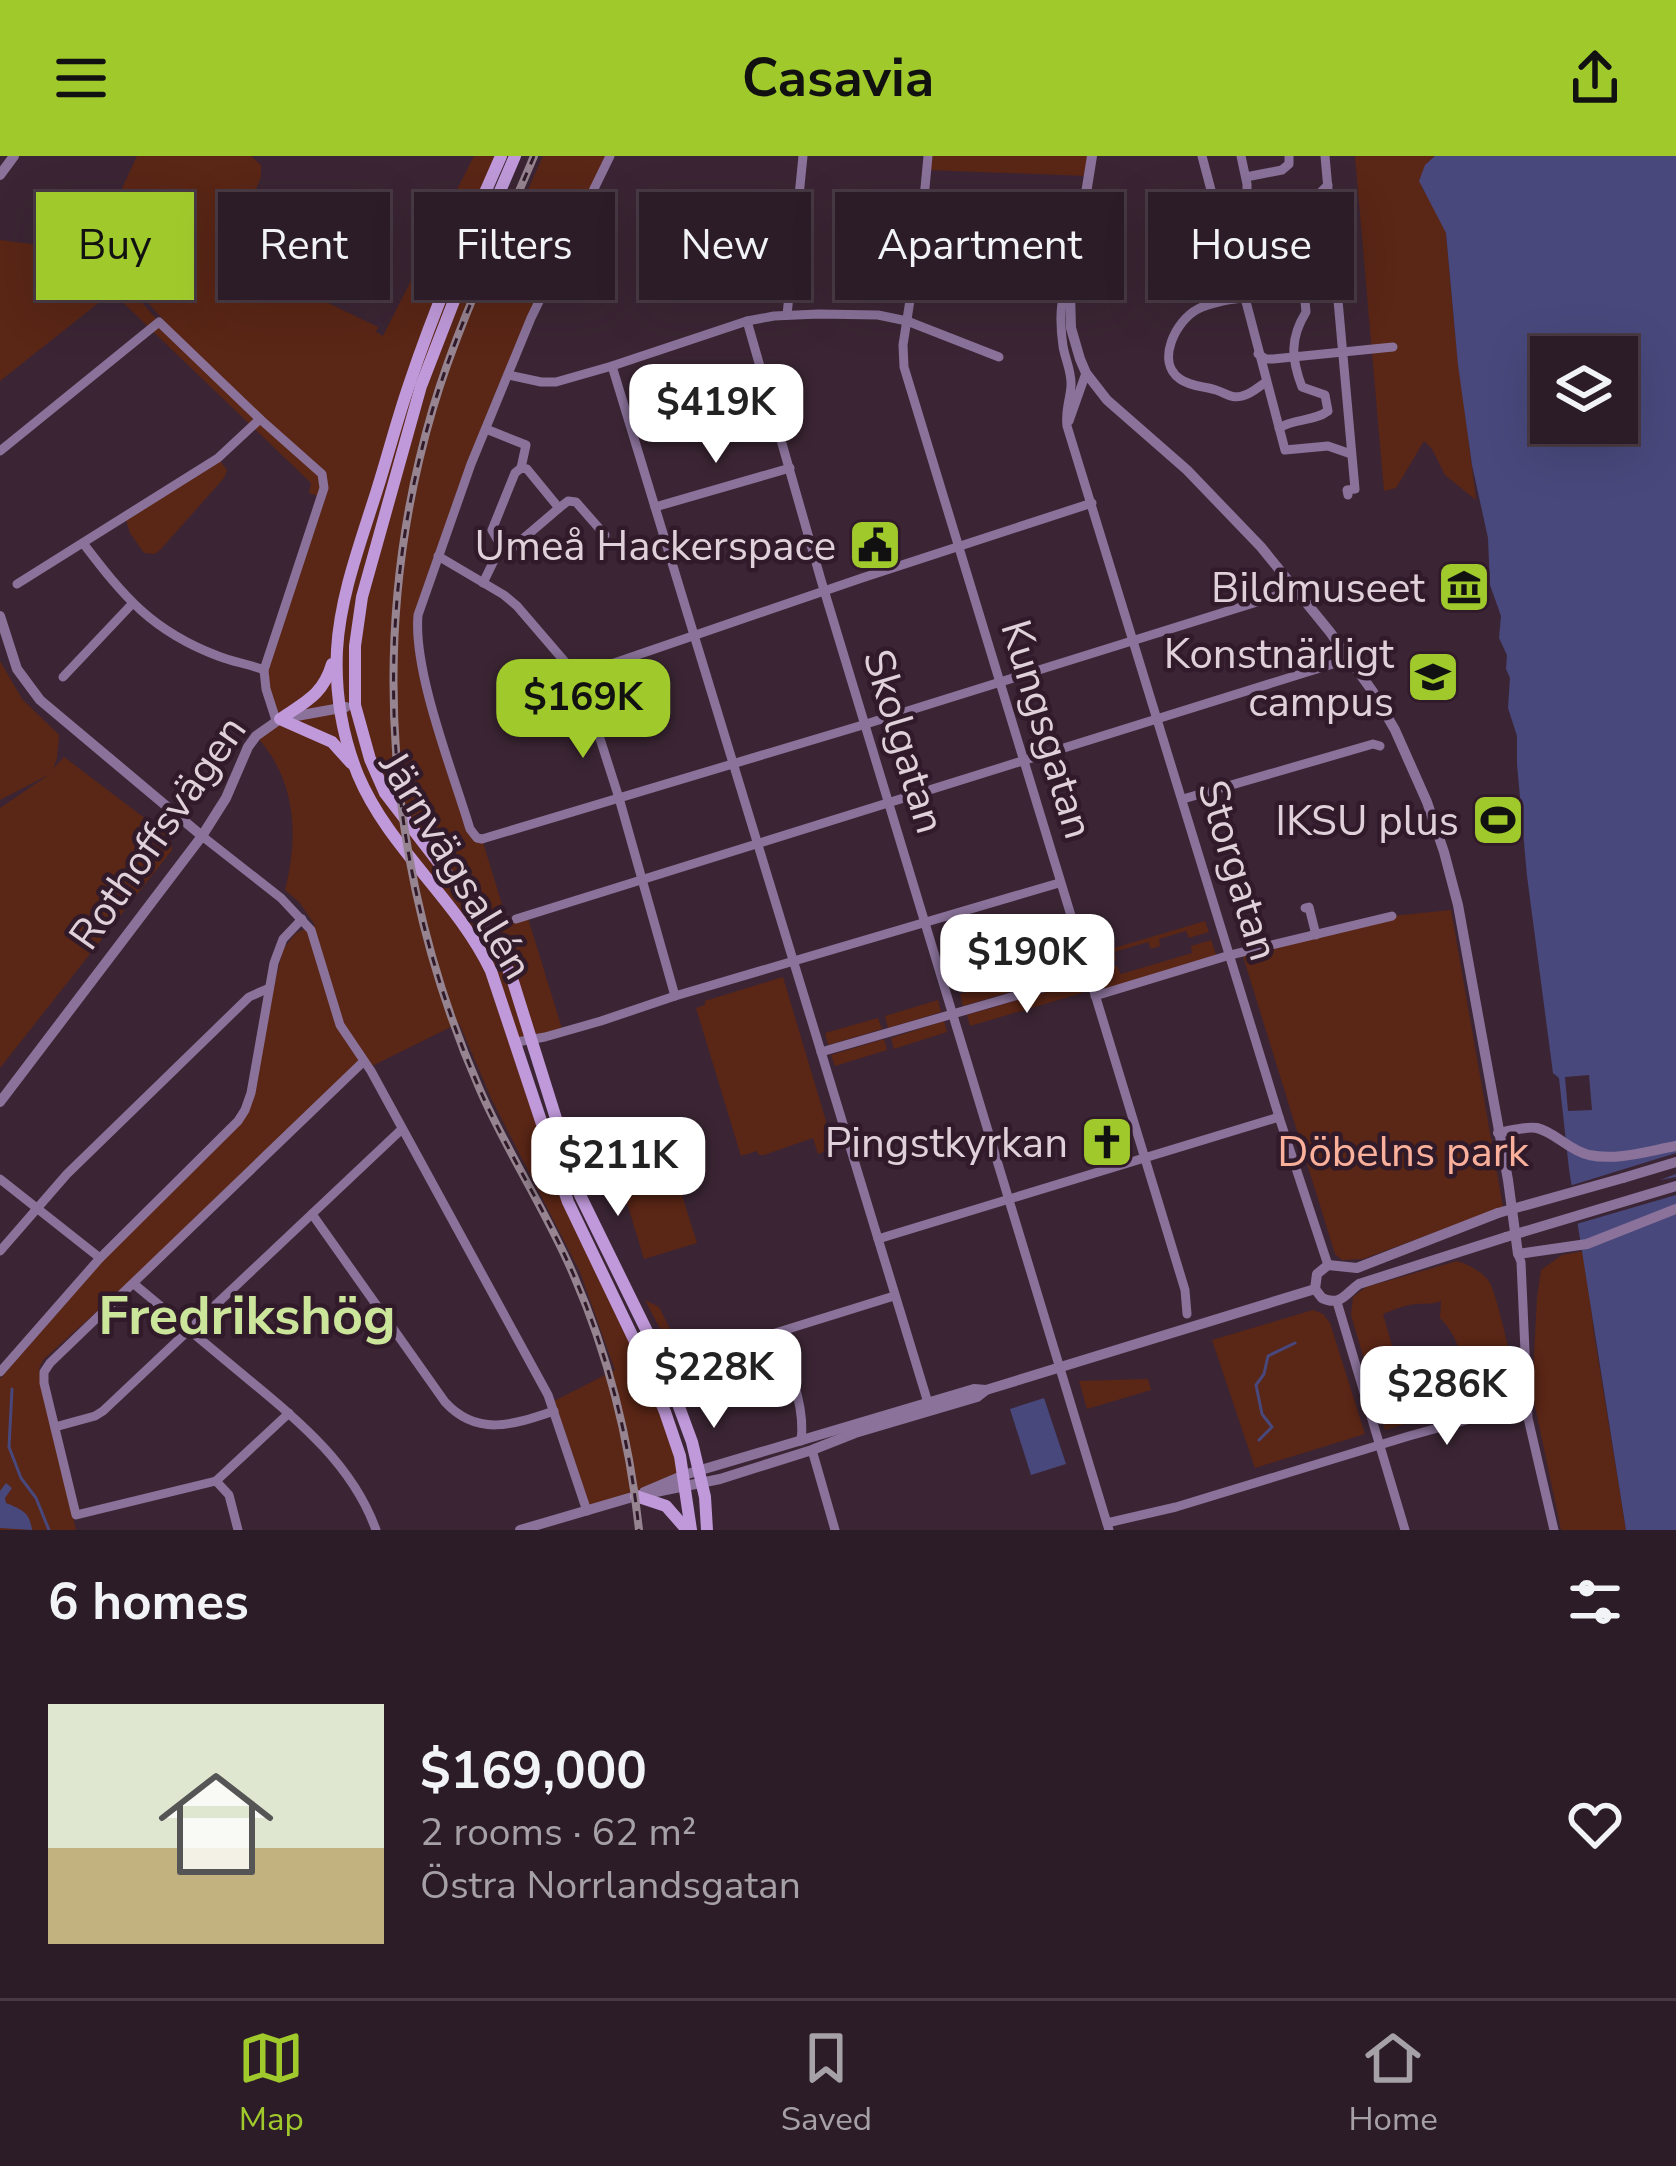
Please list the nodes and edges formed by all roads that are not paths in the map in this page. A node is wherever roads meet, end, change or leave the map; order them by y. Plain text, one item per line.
1 (14, 156) edge
2 (500, 156) edge
3 (515, 156) edge
4 (610, 156) edge
5 (803, 156) edge
6 (928, 156) edge
7 (1092, 156) edge
8 (1202, 156) edge
9 (1241, 156) edge
10 (1289, 156) edge
11 (1325, 156) edge
12 (0, 175) edge
13 (1246, 177) junction
14 (1328, 184) junction
15 (1086, 192) edge
16 (1211, 192) edge
17 (1246, 192) edge
18 (1320, 192) edge
19 (1328, 192) edge
20 (1063, 300) edge
21 (1072, 300) edge
22 (1234, 300) edge
23 (1244, 300) edge
24 (1305, 300) edge
25 (1338, 300) edge
26 (787, 315) junction
27 (747, 321) junction
28 (907, 321) junction
29 (1393, 347) dead end
30 (1342, 352) junction
31 (1258, 354) junction
32 (999, 356) dead end
33 (1294, 356) junction
34 (611, 366) junction
35 (1087, 373) junction
36 (508, 374) junction
37 (1266, 382) junction
38 (260, 419) junction
39 (1067, 425) junction
40 (1279, 428) junction
41 (485, 429) junction
42 (0, 451) edge
43 (1351, 454) junction
44 (521, 468) junction
45 (790, 468) junction
46 (1348, 495) dead end
47 (1092, 503) junction
48 (559, 508) junction
49 (655, 508) junction
50 (605, 535) dead end
51 (82, 543) junction
52 (500, 546) junction
53 (958, 547) junction
54 (438, 556) junction
55 (483, 583) junction
56 (17, 584) dead end
57 (1294, 590) junction
58 (825, 591) junction
59 (132, 604) junction
60 (0, 616) edge
61 (694, 634) junction
62 (1133, 640) junction
63 (337, 646) junction
64 (1349, 659) junction
65 (264, 670) junction
66 (579, 673) junction
67 (63, 677) dead end
68 (999, 681) junction
69 (356, 705) junction
70 (340, 708) junction
71 (1158, 718) junction
72 (278, 720) junction
73 (866, 724) junction
74 (1380, 746) dead end
75 (1022, 761) junction
76 (734, 765) junction
77 (356, 768) junction
78 (619, 798) junction
79 (1183, 799) junction
80 (890, 803) junction
81 (202, 836) junction
82 (757, 843) junction
83 (640, 879) junction
84 (1060, 883) junction
85 (1305, 908) dead end
86 (1392, 916) dead end
87 (302, 919) junction
88 (516, 919) dead end
89 (927, 922) junction
90 (1316, 935) junction
91 (1230, 955) junction
92 (793, 961) junction
93 (1088, 974) junction
94 (267, 989) junction
95 (675, 996) junction
96 (1095, 996) junction
97 (953, 1013) junction
98 (532, 1038) junction
99 (517, 1042) junction
100 (821, 1052) junction
101 (363, 1062) junction
102 (0, 1102) edge
103 (1279, 1117) junction
104 (402, 1130) junction
105 (1498, 1133) junction
106 (1676, 1146) edge
107 (1144, 1157) junction
108 (1676, 1162) edge
109 (0, 1179) edge
110 (1676, 1186) edge
111 (1010, 1198) junction
112 (37, 1208) junction
113 (1676, 1209) edge
114 (312, 1214) junction
115 (878, 1239) junction
116 (0, 1252) edge
117 (1518, 1254) junction
118 (100, 1258) junction
119 (1328, 1265) junction
120 (1346, 1269) junction
121 (134, 1284) junction
122 (1315, 1288) junction
123 (1351, 1289) junction
124 (894, 1296) junction
125 (1337, 1302) junction
126 (1187, 1314) dead end
127 (188, 1329) junction
128 (777, 1333) junction
129 (1061, 1366) junction
130 (0, 1372) edge
131 (668, 1377) junction
132 (929, 1407) junction
133 (1503, 1410) dead end
134 (554, 1411) junction
135 (289, 1413) junction
136 (56, 1427) junction
137 (801, 1441) junction
138 (1379, 1444) junction
139 (812, 1450) junction
140 (702, 1477) junction
141 (216, 1481) junction
142 (685, 1481) junction
143 (636, 1496) junction
144 (586, 1511) junction
145 (1105, 1528) edge
146 (238, 1530) edge
147 (376, 1530) edge
148 (520, 1530) edge
149 (689, 1530) edge
150 (707, 1530) edge
151 (836, 1530) edge
152 (1405, 1530) edge
153 (1554, 1530) edge

1 - 12 street
2 - 63 main road, Järnvägsallén
3 - 69 main road, Järnvägsallén
4 - 36 street
5 - 26 street
6 - 28 street, Kungsgatan
7 - 15 street, Storgatan
8 - 16 street
9 - 13 street
10 - 13 street
11 - 14 street
13 - 17 street
14 - 18 street
14 - 19 street
20 - 39 street, Storgatan
21 - 35 street, Storgatan
22 - 37 street
23 - 31 street
24 - 33 street
25 - 30 street
26 - 27 street
26 - 28 street
27 - 34 street
27 - 45 street, Skolgatan
28 - 32 street
28 - 53 street, Kungsgatan
29 - 30 street
30 - 33 street
30 - 43 street
31 - 33 street
31 - 37 street
33 - 40 street
34 - 36 street
34 - 49 street
35 - 39 street
35 - 57 street
36 - 41 street
37 - 40 street
38 - 42 street
38 - 51 street
38 - 65 street
39 - 47 street, Storgatan
40 - 43 street
41 - 44 street
41 - 54 street
43 - 46 street
44 - 48 street
44 - 52 street
45 - 49 street
45 - 58 street, Skolgatan
47 - 53 street
47 - 62 street, Storgatan
48 - 50 street
48 - 52 street
49 - 61 street
51 - 56 street
51 - 59 street
52 - 55 street
53 - 58 street
53 - 68 street, Kungsgatan
54 - 55 street
54 - 78 street
55 - 66 street
57 - 62 street
57 - 64 street
58 - 61 street
58 - 73 street, Skolgatan
59 - 65 street
59 - 67 street
60 - 81 street
61 - 66 street
61 - 76 street
62 - 68 street
62 - 71 street, Storgatan
63 - 70 main road, Järnvägsallén
63 - 72 main road
64 - 71 street
64 - 105 street
65 - 72 street
66 - 78 street
68 - 73 street
68 - 75 street, Kungsgatan
69 - 70 street, Rothoffsvägen
69 - 98 main road, Järnvägsallén
70 - 72 street, Rothoffsvägen
70 - 77 main road, Järnvägsallén
71 - 75 street
71 - 79 street, Storgatan
72 - 77 main road
72 - 81 street, Rothoffsvägen
73 - 76 street
73 - 80 street, Skolgatan
74 - 79 street
75 - 80 street
75 - 84 street, Kungsgatan
76 - 78 street
76 - 82 street
77 - 99 main road, Järnvägsallén
78 - 83 street
79 - 91 street, Storgatan
80 - 82 street
80 - 89 street, Skolgatan
81 - 87 street
81 - 102 street, Rothoffsvägen
82 - 83 street
82 - 92 street
83 - 88 street
83 - 95 street
84 - 89 street
84 - 93 street, Kungsgatan
85 - 90 street
86 - 90 street
87 - 94 street
87 - 101 street
89 - 92 street
89 - 97 street, Skolgatan
90 - 91 street
91 - 96 street
91 - 103 street, Storgatan
92 - 95 street
92 - 100 street
93 - 96 street, Kungsgatan
93 - 97 street
94 - 112 street
94 - 118 street
95 - 98 street
96 - 107 street, Kungsgatan
97 - 100 street
97 - 111 street, Skolgatan
98 - 99 street
98 - 131 main road, Järnvägsallén
99 - 142 main road, Järnvägsallén
100 - 115 street
101 - 104 street
101 - 121 street
103 - 107 street
103 - 119 street, Storgatan
104 - 114 street
104 - 134 street
105 - 106 street
105 - 117 street
107 - 111 street
107 - 126 street, Kungsgatan
108 - 120 street, bridge
109 - 112 street
110 - 123 street, bridge
111 - 115 street
111 - 129 street, Skolgatan
112 - 116 street
112 - 118 street
113 - 117 street
114 - 127 street
114 - 134 street
115 - 124 street
117 - 153 street
118 - 130 street
119 - 120 street
119 - 122 street
120 - 123 street
121 - 127 street
121 - 136 street
122 - 125 street
122 - 129 street
123 - 125 street
124 - 128 street
124 - 132 street
125 - 138 street
127 - 135 street
127 - 136 street
128 - 131 street
128 - 137 street
129 - 132 street
129 - 145 street, Skolgatan
131 - 140 main road, Järnvägsallén
132 - 137 street
132 - 139 street
133 - 138 street
134 - 144 street
135 - 141 street
135 - 147 street
136 - 141 street
137 - 140 street
138 - 145 street
138 - 152 street
139 - 140 street
139 - 151 street
140 - 142 street
140 - 150 main road, Järnvägsallén
141 - 146 street
142 - 143 street
142 - 149 main road, Järnvägsallén
143 - 144 street
143 - 149 main road
144 - 148 street

